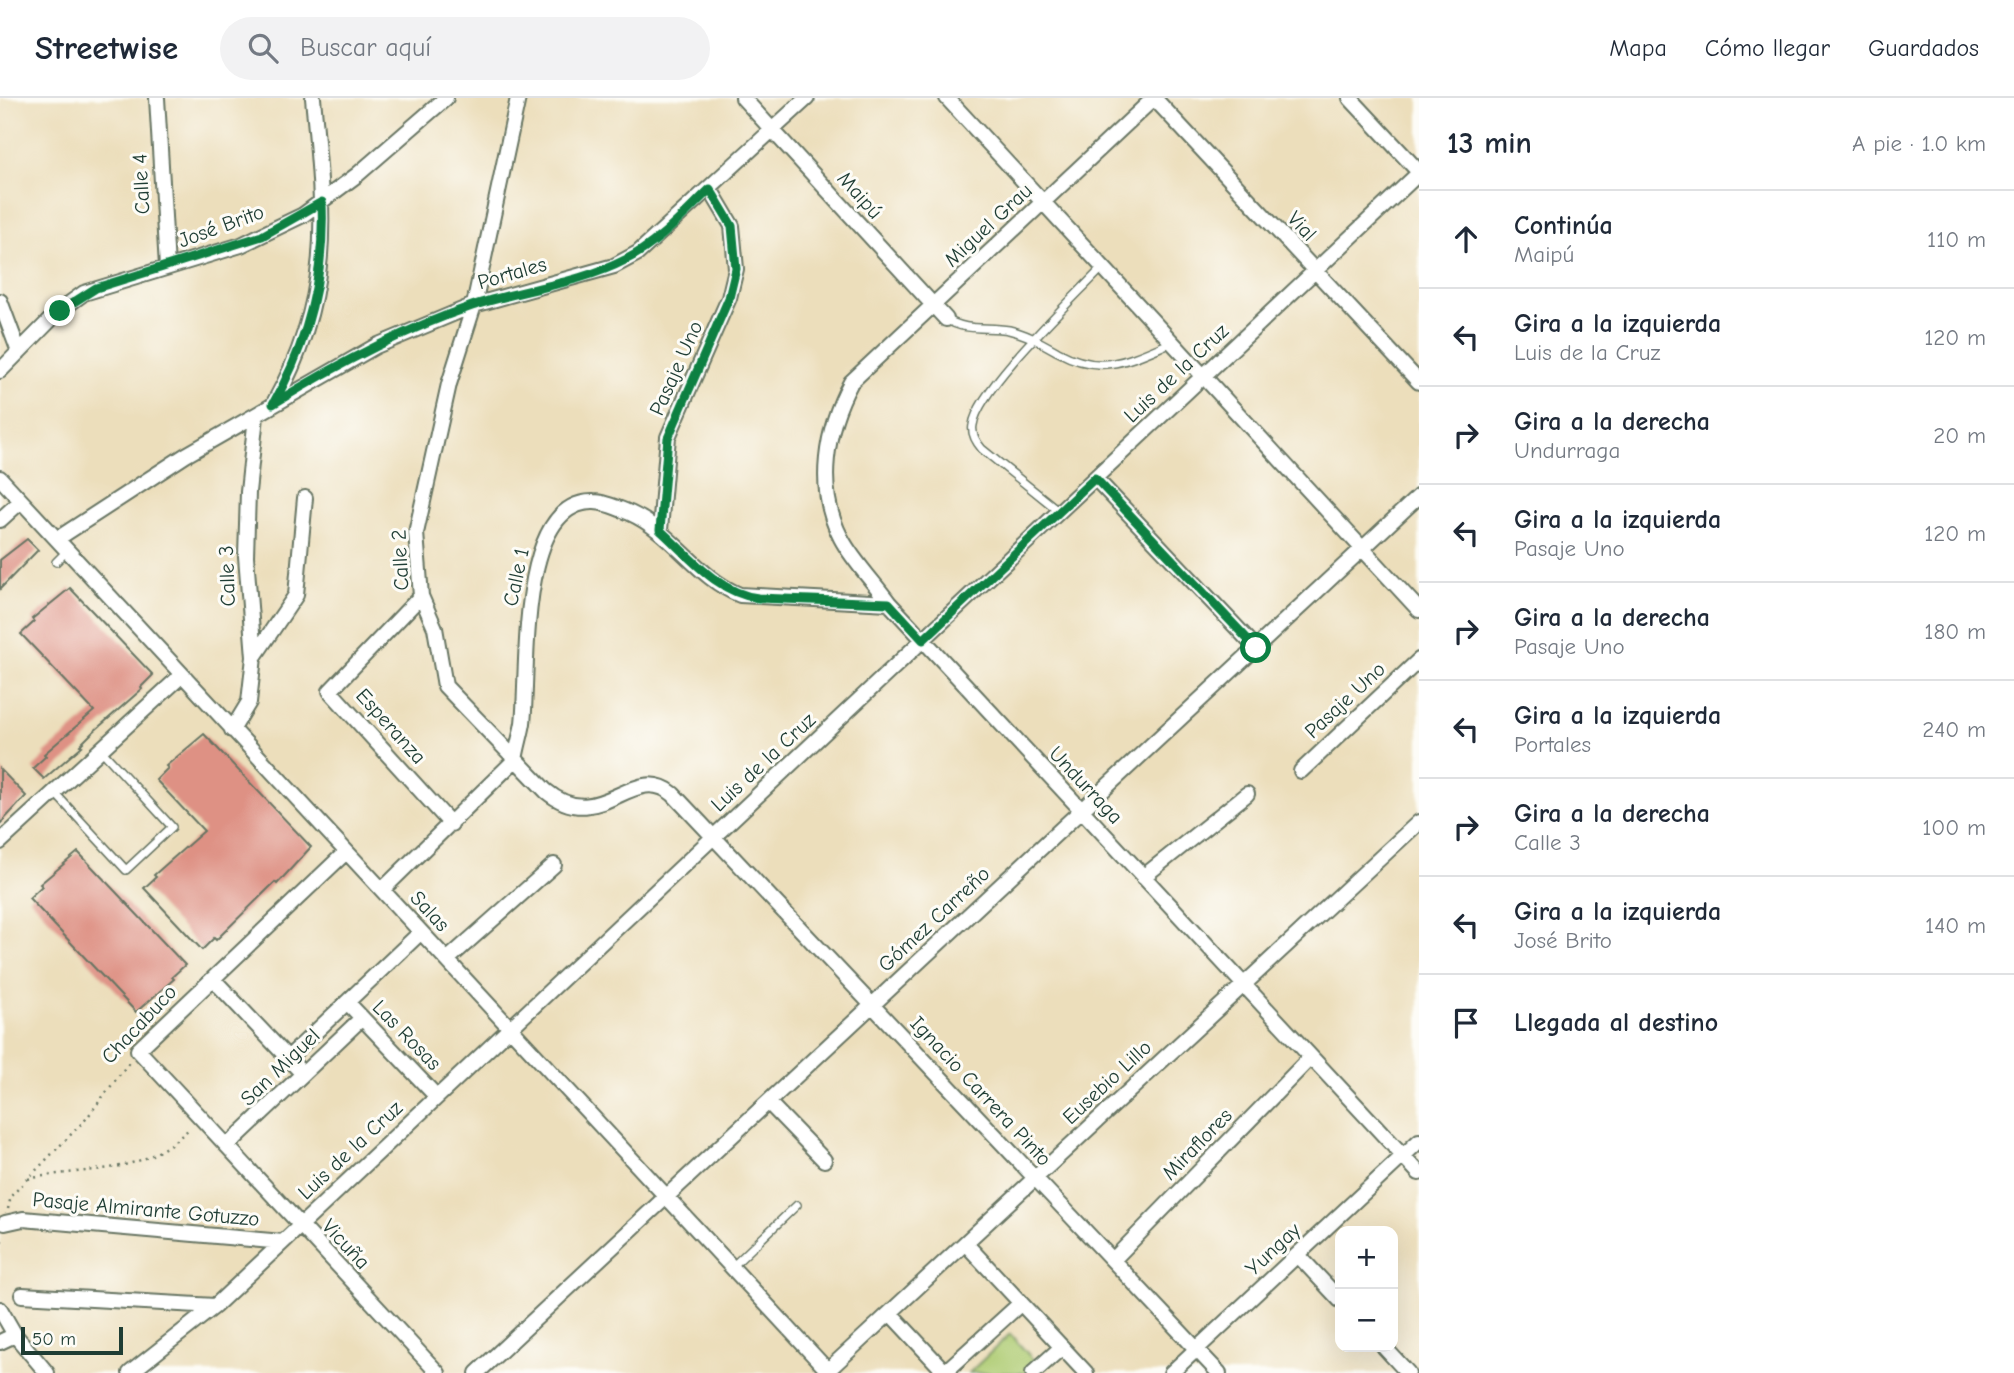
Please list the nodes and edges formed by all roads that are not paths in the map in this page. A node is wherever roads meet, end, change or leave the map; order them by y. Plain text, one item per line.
1 (157, 98) edge
2 (313, 98) edge
3 (446, 98) edge
4 (518, 98) edge
5 (743, 98) edge
6 (807, 98) edge
7 (947, 98) edge
8 (1154, 98) edge
9 (1350, 98) edge
10 (773, 130) junction
11 (1419, 173) edge
12 (710, 189) junction
13 (322, 202) junction
14 (1043, 202) junction
15 (167, 267) junction
16 (1102, 268) junction
17 (1315, 271) junction
18 (0, 300) edge
19 (474, 305) junction
20 (933, 305) junction
21 (946, 320) joint
22 (1035, 338) junction
23 (1170, 343) junction
24 (19, 352) junction
25 (0, 371) edge
26 (1202, 378) junction
27 (851, 382) joint
28 (1419, 382) edge
29 (273, 404) junction
30 (256, 416) junction
31 (0, 478) edge
32 (1095, 478) junction
33 (1419, 496) edge
34 (305, 498) dead end
35 (21, 501) junction
36 (1054, 508) dead end
37 (0, 520) edge
38 (660, 530) junction
39 (57, 539) junction
40 (1362, 549) junction
41 (68, 551) junction
42 (56, 562) dead end
43 (421, 596) junction
44 (889, 603) junction
45 (1419, 610) edge
46 (923, 640) junction
47 (1256, 648) junction
48 (254, 657) junction
49 (1419, 660) edge
50 (182, 675) junction
51 (232, 730) junction
52 (100, 750) junction
53 (515, 760) junction
54 (1301, 771) dead end
55 (1247, 794) dead end
56 (45, 795) junction
57 (1081, 810) junction
58 (1419, 822) edge
59 (451, 824) junction
60 (713, 838) junction
61 (0, 842) edge
62 (346, 852) junction
63 (554, 865) dead end
64 (1143, 877) junction
65 (382, 890) junction
66 (421, 932) junction
67 (447, 960) junction
68 (213, 979) junction
69 (1243, 984) junction
70 (347, 1002) junction
71 (872, 1006) junction
72 (362, 1018) junction
73 (510, 1029) junction
74 (138, 1050) joint
75 (1311, 1057) junction
76 (288, 1058) junction
77 (303, 1074) junction
78 (437, 1097) junction
79 (768, 1102) junction
80 (1419, 1141) edge
81 (227, 1146) junction
82 (1404, 1156) junction
83 (824, 1160) dead end
84 (1419, 1172) edge
85 (1035, 1178) junction
86 (666, 1197) junction
87 (797, 1205) dead end
88 (5, 1223) road end
89 (300, 1226) junction
90 (283, 1242) junction
91 (965, 1243) junction
92 (1298, 1255) junction
93 (1112, 1260) junction
94 (732, 1268) junction
95 (22, 1295) dead end
96 (1335, 1295) edge
97 (1021, 1303) junction
98 (215, 1306) junction
99 (0, 1309) edge
100 (890, 1313) junction
101 (15, 1335) junction
102 (0, 1342) edge
103 (1062, 1347) junction
104 (1196, 1349) junction
105 (1389, 1352) edge
106 (827, 1372) edge
107 (47, 1373) edge
108 (130, 1373) edge
109 (438, 1373) edge
110 (477, 1373) edge
111 (945, 1373) edge
112 (1033, 1373) edge
113 (1086, 1373) edge
114 (1171, 1373) edge
115 (1219, 1373) edge
116 (1408, 1373) edge

1 - 15 street, Calle 4
2 - 13 street
3 - 13 street, José Brito
4 - 19 street, Calle 2
5 - 10 street, Maipú
6 - 10 street, Portales
7 - 14 street
8 - 14 street, Miguel Grau
8 - 17 street, Vial
9 - 11 street
10 - 12 street, Portales
10 - 20 street, Maipú
11 - 17 street, Luis de la Cruz
12 - 19 street, Portales
12 - 38 street, Pasaje Uno
13 - 15 street, José Brito
13 - 29 street
14 - 16 street
14 - 20 street, Miguel Grau
15 - 24 street, José Brito
16 - 22 lane
16 - 23 street
17 - 26 street, Luis de la Cruz
17 - 28 street, Vial
18 - 24 street
19 - 29 street, Portales
19 - 43 street, Calle 2
20 - 21 street, Maipú
20 - 27 street, Miguel Grau
21 - 22 lane
22 - 23 lane
22 - 36 lane
23 - 26 street
24 - 25 street, José Brito
26 - 32 street, Luis de la Cruz
26 - 40 street
27 - 44 street, Undurraga
29 - 30 street, Portales
30 - 39 street, Portales
30 - 48 street, Calle 3
31 - 35 street, Salas
32 - 46 street, Luis de la Cruz
32 - 47 street
33 - 40 street, Gómez Carreño
34 - 48 street
35 - 37 street
35 - 39 street, Salas
38 - 44 street
38 - 53 street, Calle 1
39 - 41 street, Salas
40 - 45 street
40 - 47 street, Gómez Carreño
41 - 42 lane
41 - 50 street, Salas
43 - 53 street, Calle 2
43 - 59 street, Esperanza
44 - 46 street, Undurraga
46 - 57 street, Undurraga
46 - 60 street, Luis de la Cruz
47 - 57 street, Gómez Carreño
48 - 51 street, Calle 3
49 - 54 street, Pasaje Uno
50 - 51 street, Salas
50 - 52 street
51 - 62 street, Salas
52 - 56 street
52 - 56 lane
53 - 59 street
53 - 60 street, Calle 2
55 - 64 street
56 - 61 street
57 - 64 street, Undurraga
57 - 71 street, Gómez Carreño
58 - 69 street, Eusebio Lillo
59 - 65 street
60 - 71 street, Ignacio Carrera Pinto
60 - 73 street, Luis de la Cruz
62 - 65 street, Salas
62 - 68 street, Chacabuco
63 - 67 street
64 - 69 street, Undurraga
65 - 66 street, Salas
66 - 67 street, Salas
66 - 70 street, San Miguel
67 - 73 street, Salas
68 - 74 street, Chacabuco
68 - 76 street
69 - 75 street, Undurraga
69 - 85 street, Eusebio Lillo
70 - 72 street, Las Rosas
70 - 76 street, San Miguel
71 - 79 street, Gómez Carreño
71 - 85 street, Ignacio Carrera Pinto
72 - 77 street, San Miguel
72 - 78 street, Las Rosas
73 - 78 street, Luis de la Cruz
73 - 86 street, Salas
74 - 81 street, Vicuña
75 - 82 street, Undurraga
75 - 93 street, Miraflores
76 - 77 street
77 - 81 street, San Miguel
78 - 89 street, Luis de la Cruz
79 - 83 street
79 - 86 street, Gómez Carreño
80 - 82 street, Yungay
81 - 89 street, Vicuña
82 - 84 street, Undurraga
82 - 92 street, Yungay
85 - 91 street, Eusebio Lillo
85 - 93 street, Ignacio Carrera Pinto
86 - 94 street, Salas
86 - 110 street, Gómez Carreño
87 - 94 lane
88 - 90 street, Pasaje Almirante Gotuzzo
89 - 90 street, Luis de la Cruz
89 - 109 street, Vicuña
90 - 98 street, Luis de la Cruz
91 - 97 street
91 - 100 street, Eusebio Lillo
92 - 96 street
92 - 104 street, Yungay
93 - 104 street, Ignacio Carrera Pinto
94 - 106 street, Salas
95 - 98 street
97 - 103 street
97 - 111 street
98 - 108 street, Luis de la Cruz
99 - 101 street
100 - 106 street, Eusebio Lillo
100 - 111 street
101 - 102 street
101 - 107 street
103 - 112 street
103 - 113 street
104 - 114 street, Yungay
104 - 115 street, Ignacio Carrera Pinto
105 - 116 street

